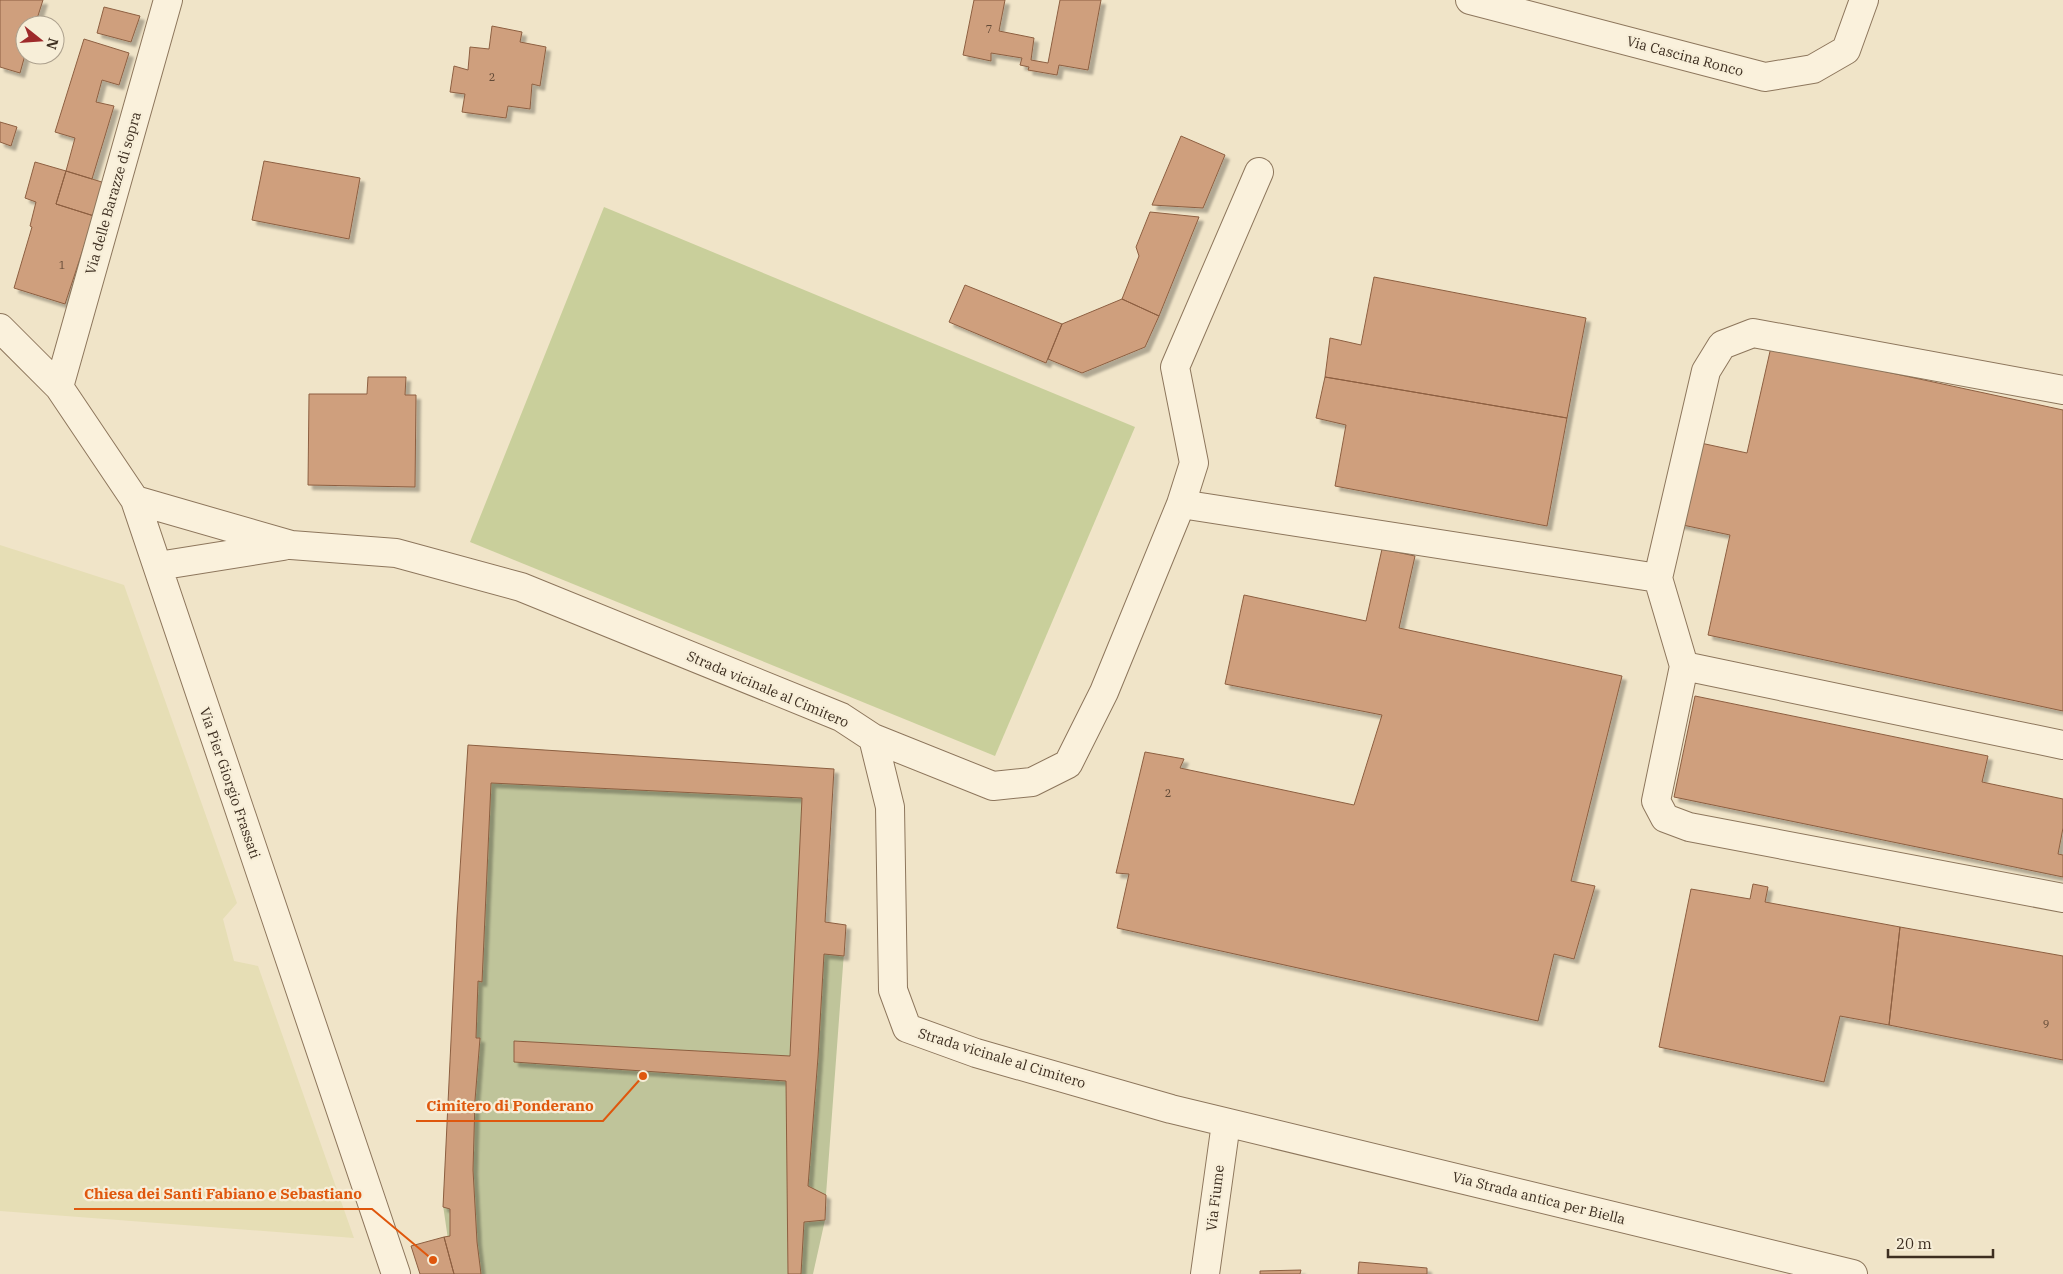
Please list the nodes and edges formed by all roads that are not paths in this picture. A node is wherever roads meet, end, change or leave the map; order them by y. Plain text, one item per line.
1 (168, 0) edge
2 (1470, 0) edge
3 (1864, 0) edge
4 (1259, 172) dead end
5 (0, 328) edge
6 (59, 387) junction
7 (2063, 390) edge
8 (135, 500) junction
9 (1181, 504) junction
10 (290, 545) junction
11 (158, 566) junction
12 (1658, 578) junction
13 (1684, 666) junction
14 (872, 738) junction
15 (2063, 745) edge
16 (2063, 898) edge
17 (1226, 1123) junction
18 (396, 1274) edge
19 (1205, 1274) edge
20 (1853, 1274) edge

1 - 6 street, Via delle Barazze di sopra
2 - 3 street, Via Cascina Ronco
4 - 9 street
5 - 6 street, Via Pier Giorgio Frassati
6 - 8 street, Via Pier Giorgio Frassati
7 - 12 street
8 - 10 street, Strada vicinale al Cimitero
8 - 11 street, Via Pier Giorgio Frassati
9 - 12 street
9 - 14 street
10 - 11 street, Strada vicinale al Cimitero
10 - 14 street, Strada vicinale al Cimitero
11 - 18 street, Via Pier Giorgio Frassati
12 - 13 street
13 - 15 street
13 - 16 street
14 - 17 street, Strada vicinale al Cimitero
17 - 19 street, Via Fiume
17 - 20 street, Via Strada antica per Biella

